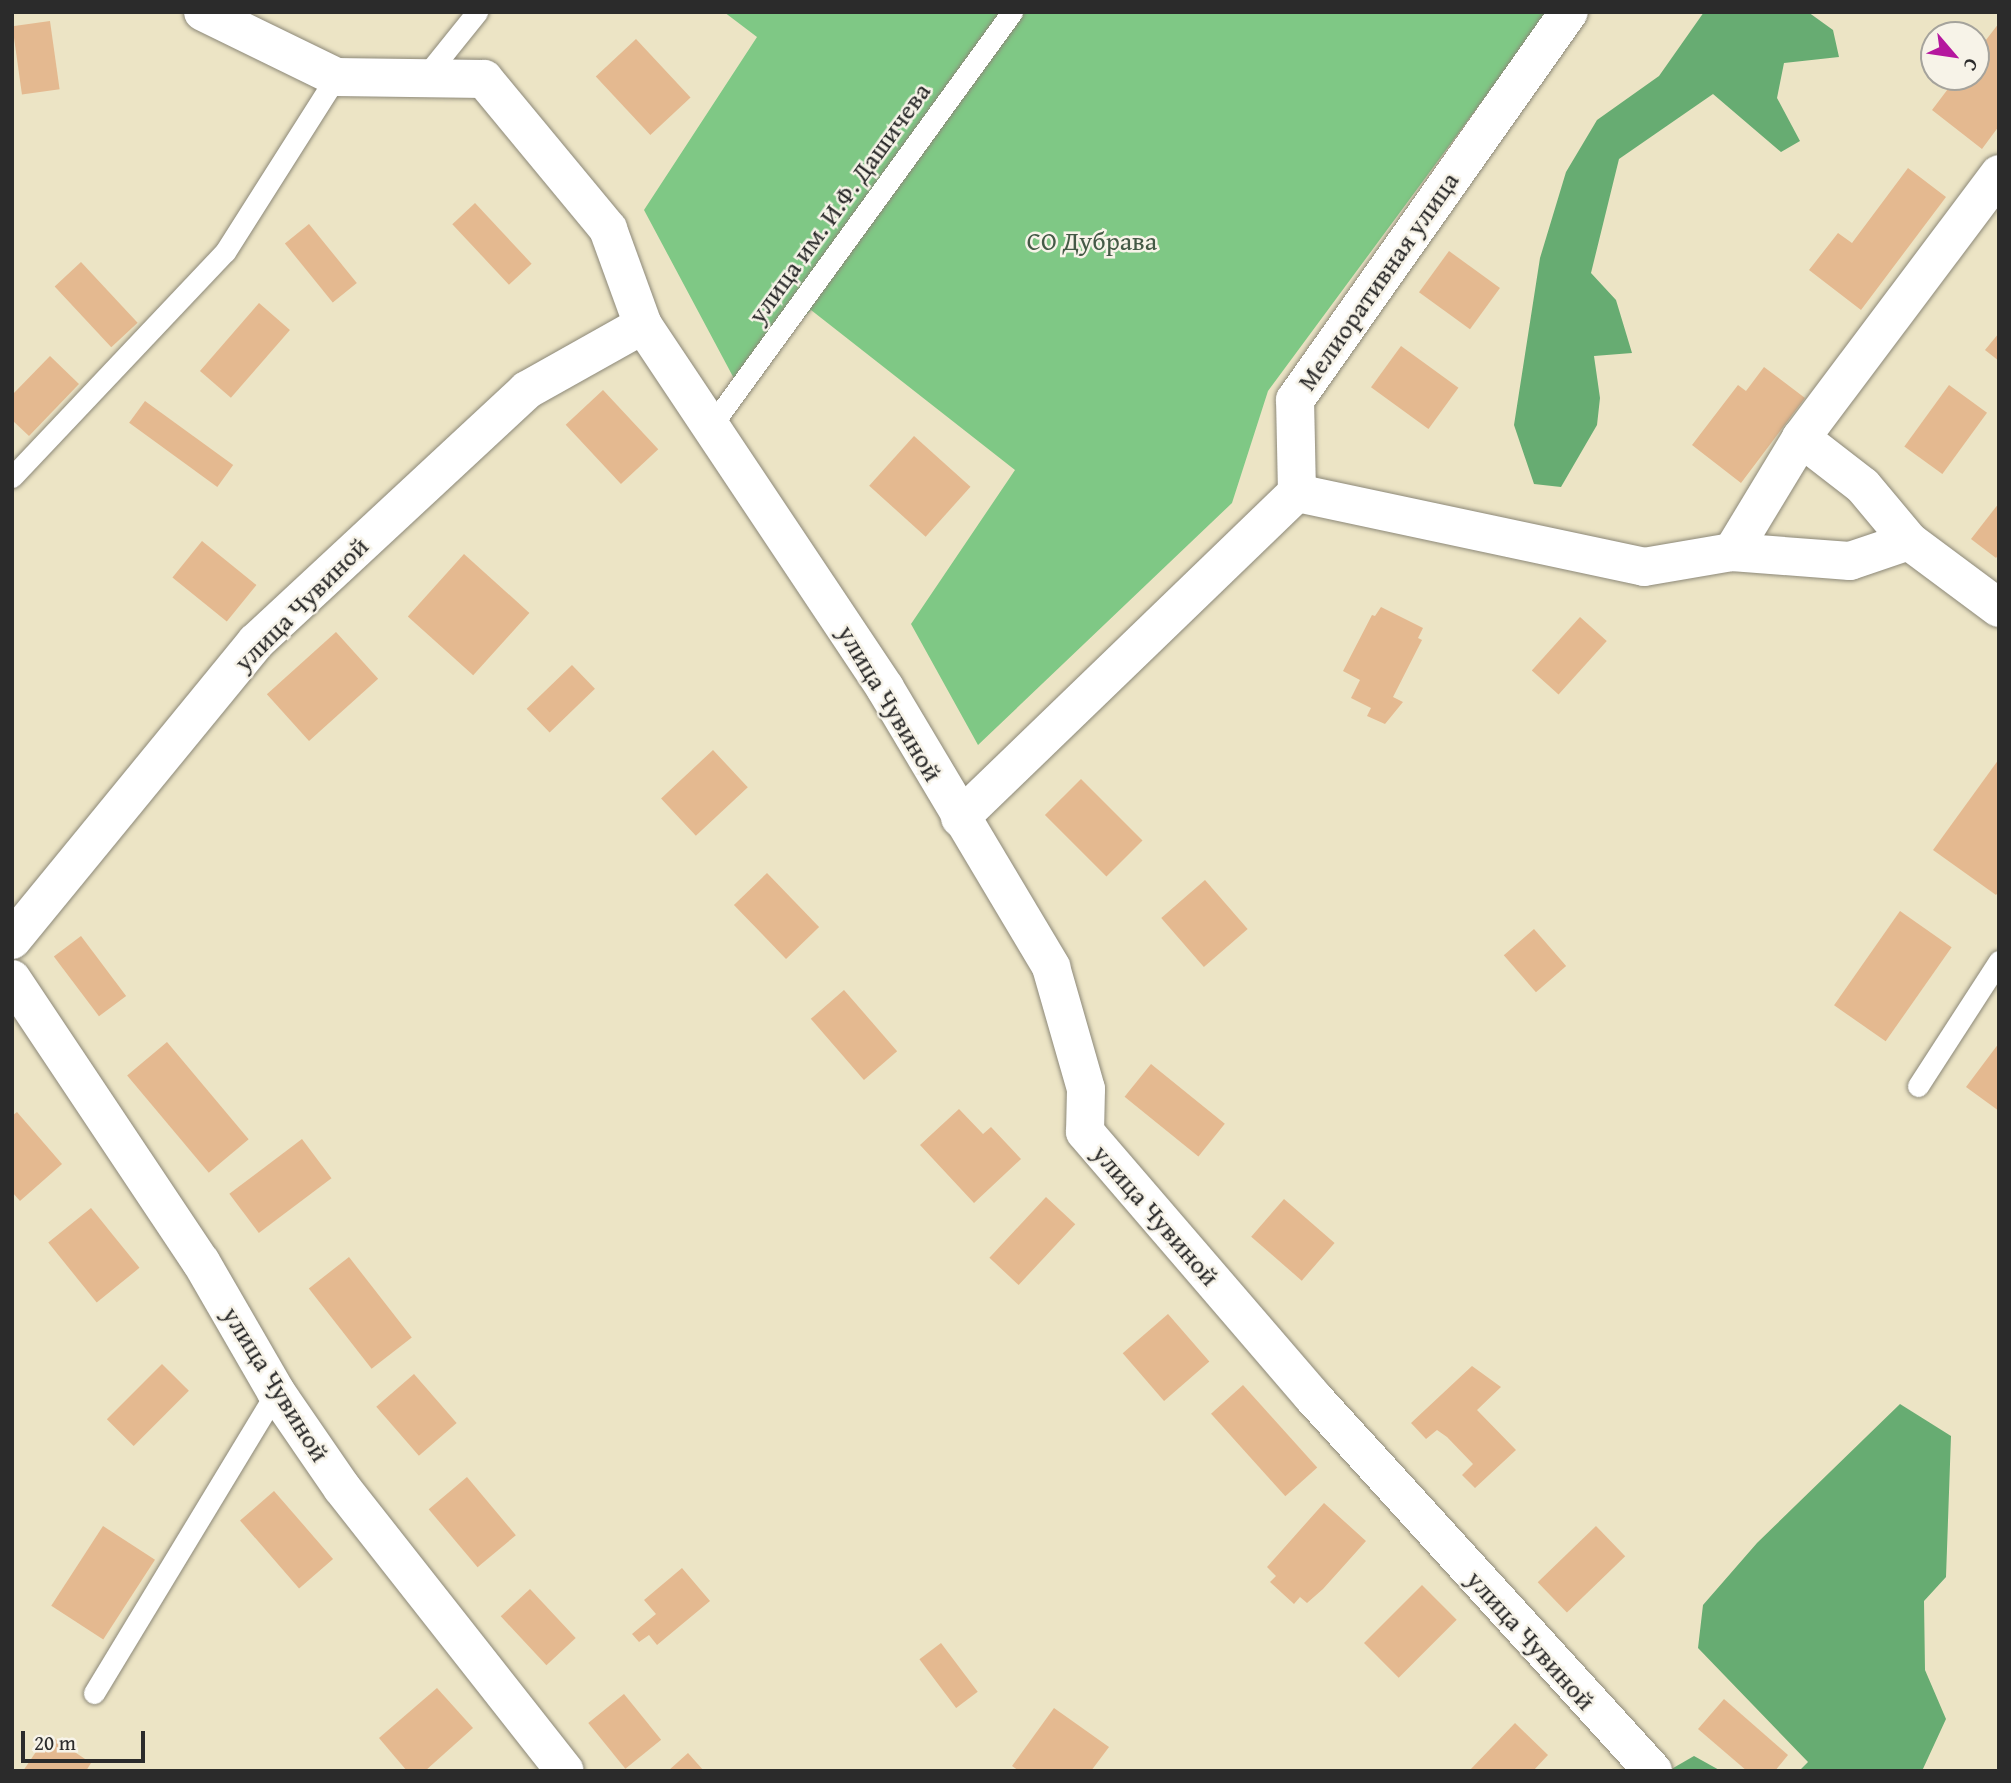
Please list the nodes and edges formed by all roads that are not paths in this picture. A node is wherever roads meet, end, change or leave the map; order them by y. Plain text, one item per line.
1 (203, 12) edge
2 (477, 12) edge
3 (1012, 12) edge
4 (1569, 12) edge
5 (336, 77) junction
6 (424, 78) junction
7 (1999, 174) edge
8 (643, 325) junction
9 (710, 426) junction
10 (1801, 438) junction
11 (12, 477) edge
12 (1297, 493) junction
13 (1909, 541) junction
14 (1732, 552) junction
15 (1999, 608) edge
16 (960, 818) junction
17 (12, 940) edge
18 (1999, 961) edge
19 (12, 979) edge
20 (1918, 1086) dead end
21 (276, 1392) junction
22 (94, 1693) dead end
23 (565, 1771) edge
24 (1653, 1771) edge

1 - 5 street, улица Чувиной
2 - 6 lane
3 - 9 lane, улица им. И.Ф. Дашичева
4 - 12 street, Мелиоративная улица
5 - 6 street, улица Чувиной
5 - 11 lane
6 - 8 street, улица Чувиной
7 - 10 street
8 - 9 street, улица Чувиной
8 - 17 street, улица Чувиной
9 - 16 street, улица Чувиной
10 - 13 street
10 - 14 street
12 - 14 street
12 - 16 street
13 - 14 street
13 - 15 street
16 - 24 street, улица Чувиной
18 - 20 lane
19 - 21 street, улица Чувиной
21 - 22 lane
21 - 23 street, улица Чувиной

